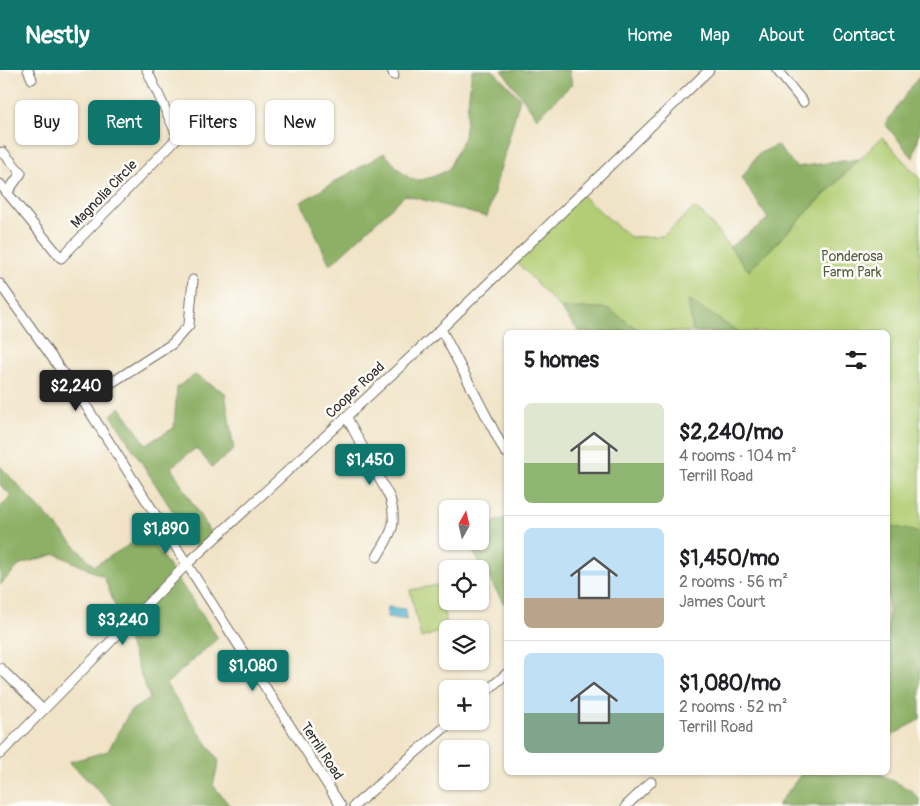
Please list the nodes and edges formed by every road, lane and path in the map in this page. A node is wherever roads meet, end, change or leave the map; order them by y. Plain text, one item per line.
1 (28, 70) edge
2 (147, 70) edge
3 (709, 70) edge
4 (777, 70) edge
5 (32, 79) dead end
6 (803, 102) dead end
7 (0, 152) edge
8 (0, 184) edge
9 (8, 193) junction
10 (193, 280) dead end
11 (0, 284) edge
12 (441, 329) junction
13 (82, 400) junction
14 (346, 416) junction
15 (504, 450) edge
16 (377, 557) dead end
17 (186, 565) junction
18 (0, 668) edge
19 (504, 676) edge
20 (489, 689) edge
21 (42, 710) junction
22 (442, 730) edge
23 (0, 754) edge
24 (651, 782) dead end
25 (341, 806) edge
26 (354, 806) edge
27 (626, 806) edge

1 - 5 street
2 - 9 street, Magnolia Circle
3 - 12 street, Cooper Road
4 - 6 street
7 - 9 street
8 - 9 street
10 - 13 street
11 - 13 street, Terrill Road
12 - 14 street, Cooper Road
12 - 15 street
13 - 17 street, Terrill Road
14 - 16 street
14 - 17 street, Cooper Road
17 - 21 street, Cooper Road
17 - 25 street, Terrill Road
18 - 21 street
19 - 20 street
21 - 23 street, Cooper Road
22 - 26 street
24 - 27 street

